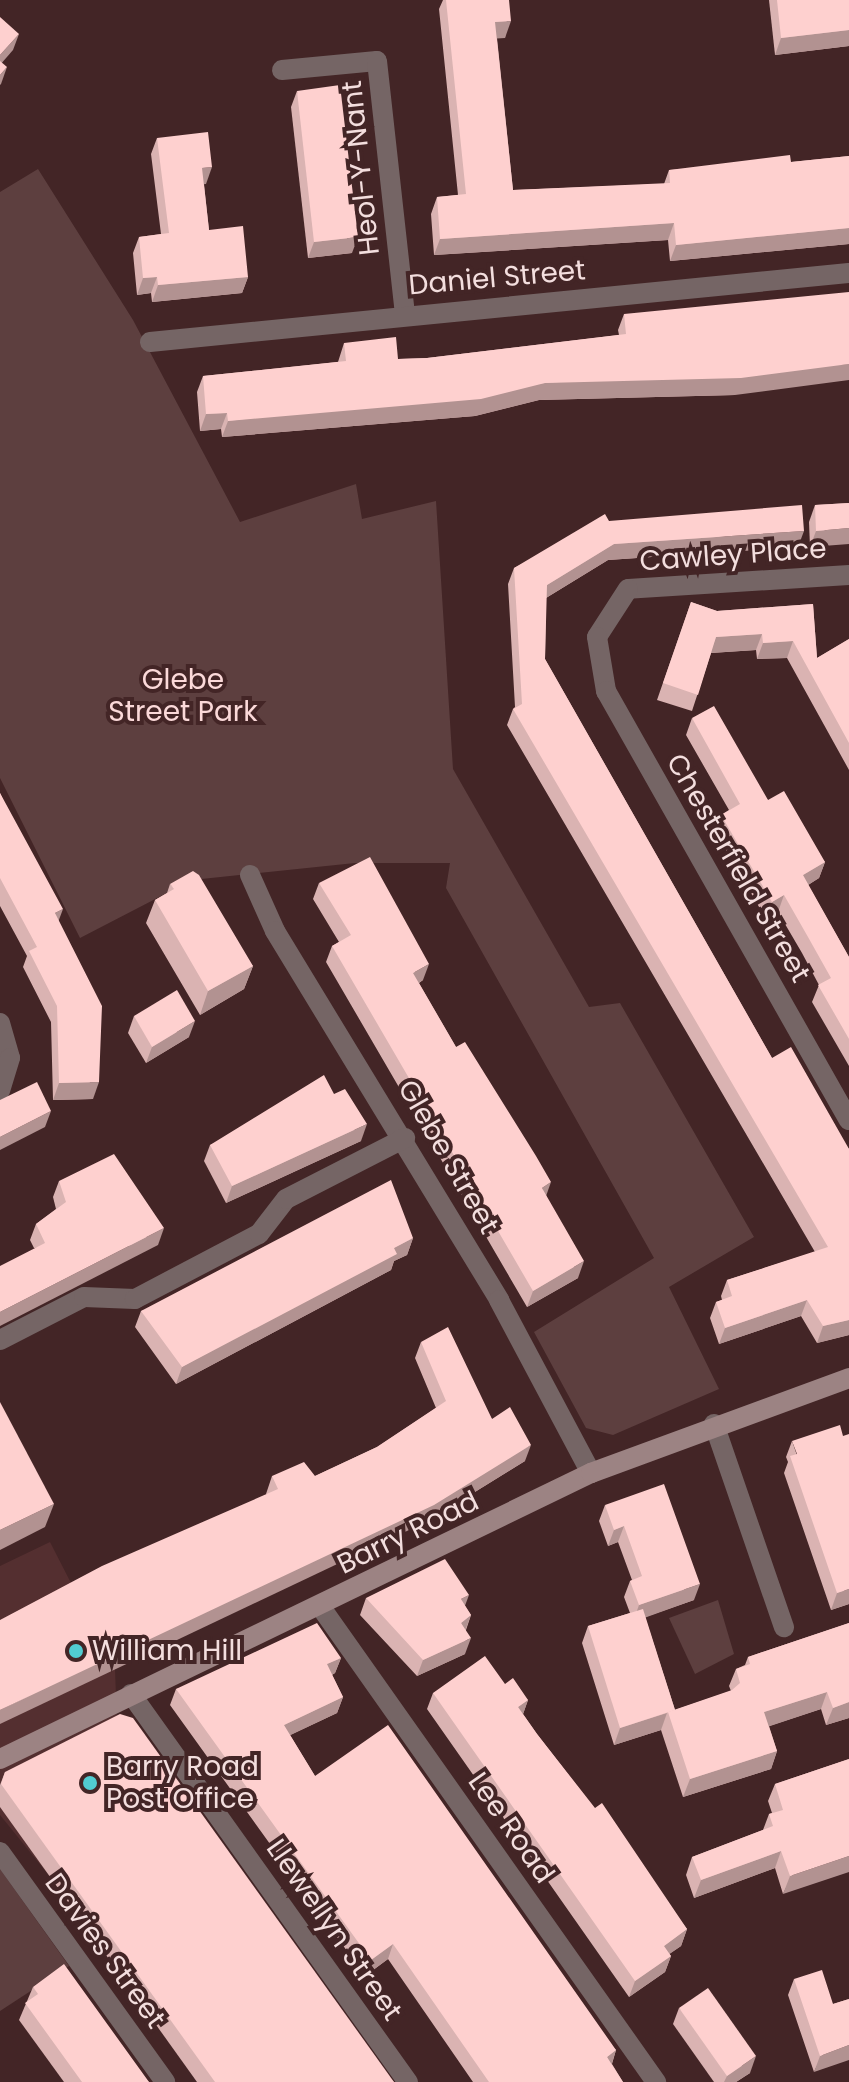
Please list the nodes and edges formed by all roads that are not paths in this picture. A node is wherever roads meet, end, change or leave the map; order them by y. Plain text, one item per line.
1 (282, 70) dead end
2 (849, 273) edge
3 (405, 315) junction
4 (150, 342) dead end
5 (849, 576) edge
6 (597, 637) joint
7 (250, 875) dead end
8 (0, 1023) edge
9 (0, 1090) edge
10 (849, 1120) edge
11 (405, 1138) junction
12 (0, 1340) edge
13 (849, 1378) edge
14 (714, 1424) junction
15 (591, 1473) junction
16 (320, 1606) junction
17 (784, 1627) dead end
18 (131, 1694) junction
19 (0, 1759) edge
20 (0, 1852) edge
21 (165, 2082) edge
22 (408, 2082) edge
23 (656, 2082) edge

1 - 3 street, Heol-Y-Nant
2 - 3 street, Daniel Street
3 - 4 street, Daniel Street
5 - 6 street, Cawley Place
6 - 10 street, Chesterfield Street
7 - 11 street, Glebe Street
8 - 9 street
11 - 12 street
11 - 15 street, Glebe Street
13 - 14 street, Barry Road
14 - 15 street, Barry Road
14 - 17 street
15 - 16 street, Barry Road
16 - 18 street, Barry Road
16 - 23 street, Lee Road
18 - 19 street, Barry Road
18 - 22 street, Llewellyn Street
20 - 21 street, Davies Street

